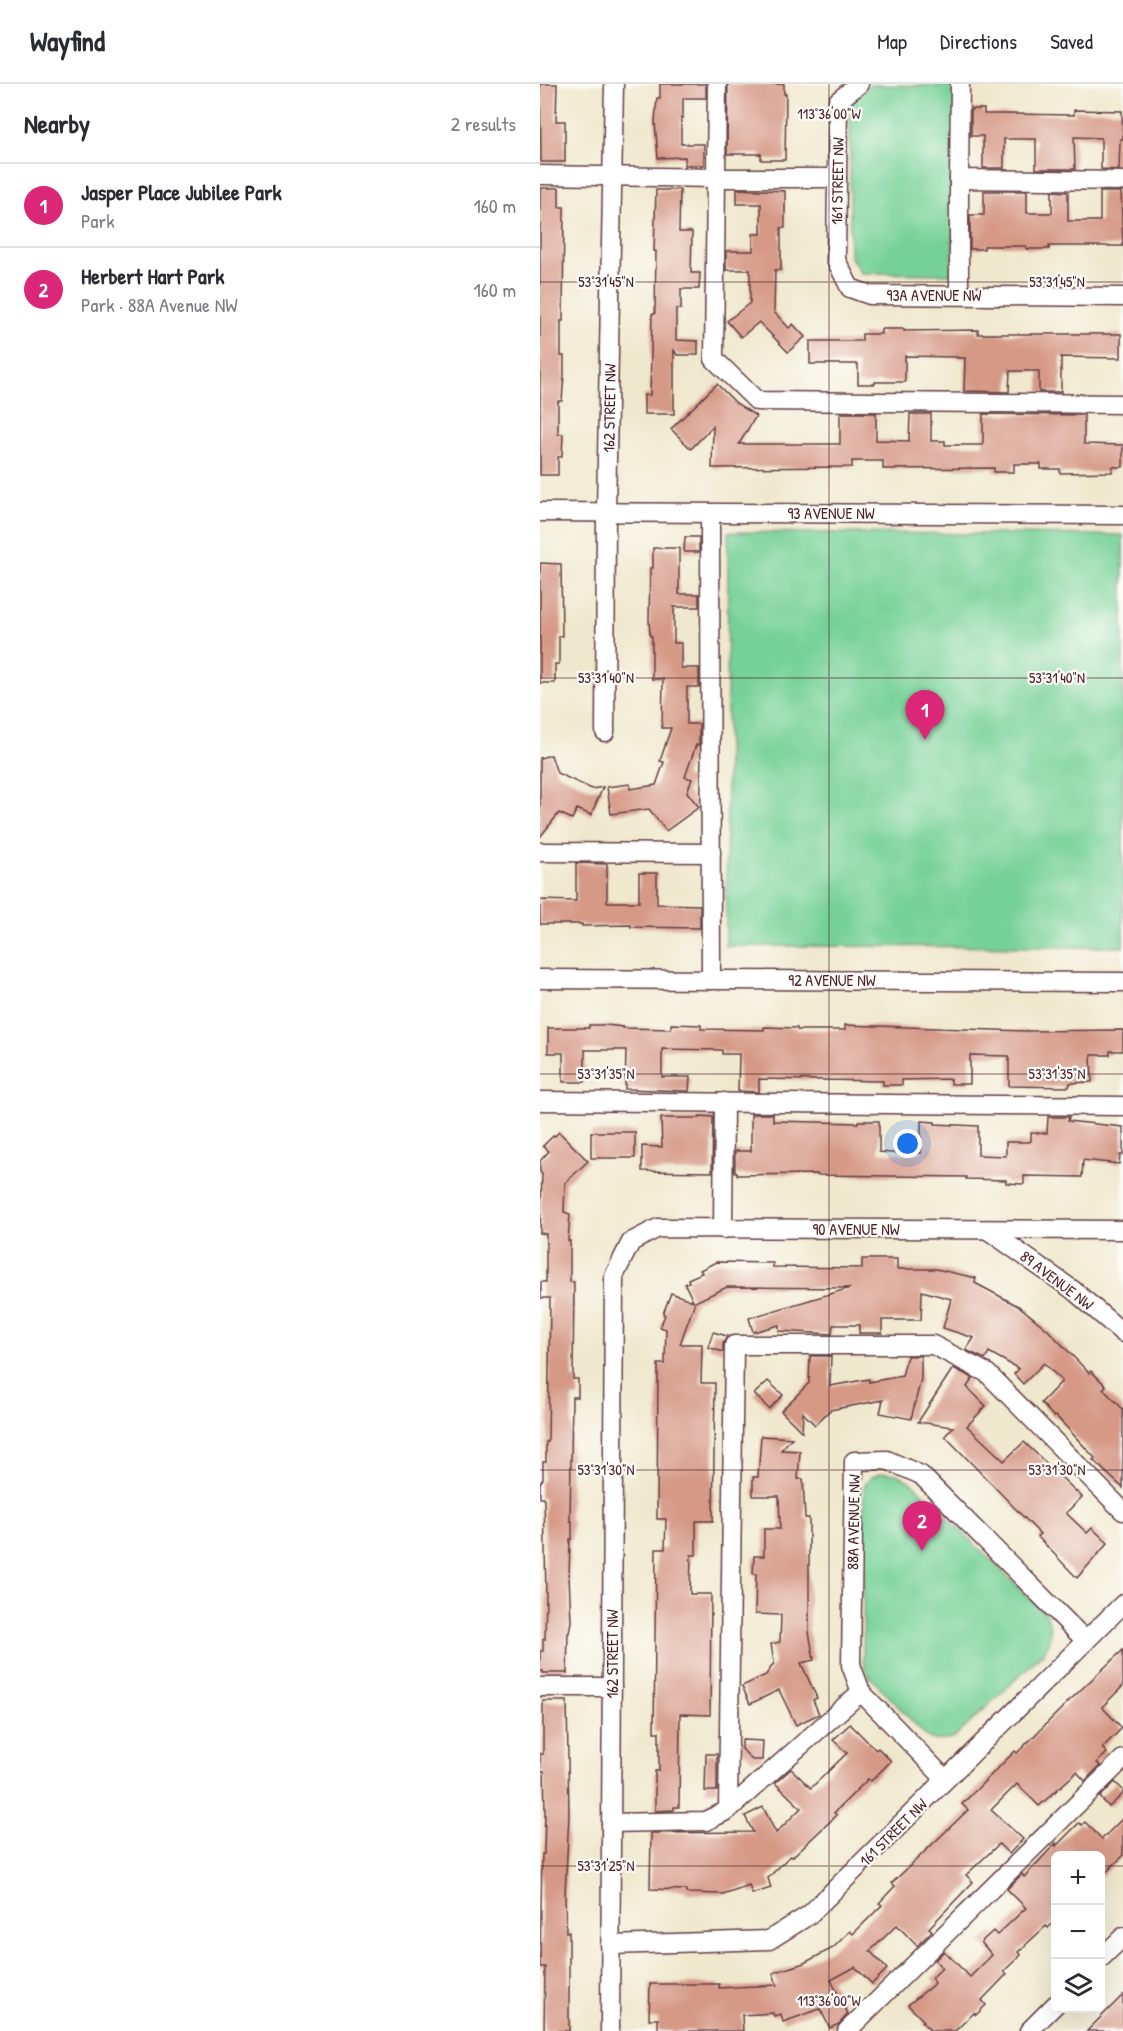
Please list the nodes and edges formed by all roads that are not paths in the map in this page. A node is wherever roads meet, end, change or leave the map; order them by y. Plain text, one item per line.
1 (614, 84) edge
2 (717, 84) edge
3 (859, 84) edge
4 (960, 84) edge
5 (540, 175) edge
6 (614, 175) junction
7 (716, 178) junction
8 (837, 178) junction
9 (959, 179) junction
10 (1123, 181) edge
11 (836, 260) joint
12 (959, 296) junction
13 (1123, 297) edge
14 (1123, 404) edge
15 (540, 512) edge
16 (606, 512) junction
17 (710, 513) junction
18 (1123, 515) edge
19 (604, 732) dead end
20 (540, 852) edge
21 (711, 853) junction
22 (540, 979) edge
23 (711, 980) junction
24 (1123, 982) edge
25 (540, 1101) edge
26 (724, 1102) junction
27 (1123, 1106) edge
28 (723, 1228) junction
29 (1123, 1230) edge
30 (989, 1231) junction
31 (614, 1276) joint
32 (1123, 1333) edge
33 (1123, 1511) edge
34 (1123, 1604) edge
35 (1086, 1641) junction
36 (540, 1687) edge
37 (612, 1687) junction
38 (861, 1692) junction
39 (1123, 1759) edge
40 (945, 1779) junction
41 (728, 1810) junction
42 (611, 1822) junction
43 (1123, 1937) edge
44 (610, 1945) junction
45 (1105, 1955) edge
46 (1051, 2009) edge
47 (610, 2031) edge
48 (847, 2031) edge
49 (1029, 2031) edge

1 - 6 street, 162 STREET NW
2 - 7 street
3 - 8 street, 161 STREET NW
4 - 9 street
5 - 6 street
6 - 7 street
6 - 16 street, 162 STREET NW
7 - 8 street
7 - 14 street
8 - 11 street, 161 STREET NW
9 - 10 street
9 - 12 street
11 - 12 street, 93A AVENUE NW
12 - 13 street, 93A AVENUE NW
15 - 16 street, 93 AVENUE NW
16 - 17 street, 93 AVENUE NW
16 - 19 street, 162 STREET NW
17 - 18 street, 93 AVENUE NW
17 - 21 street
20 - 21 street
21 - 23 street
22 - 23 street, 92 AVENUE NW
23 - 24 street, 92 AVENUE NW
25 - 26 street
26 - 27 street
26 - 28 street
28 - 30 street, 90 AVENUE NW
28 - 31 street, 90 AVENUE NW
29 - 30 street, 90 AVENUE NW
30 - 32 street, 89 AVENUE NW
31 - 37 street, 162 STREET NW
33 - 41 street
34 - 35 street, 161 STREET NW
35 - 38 street, 88A AVENUE NW
35 - 40 street, 161 STREET NW
36 - 37 street
37 - 42 street, 162 STREET NW
38 - 40 street, 88A AVENUE NW
38 - 41 street
39 - 48 street
40 - 44 street, 161 STREET NW
41 - 42 street
42 - 44 street, 162 STREET NW
43 - 45 street
44 - 47 street, 162 STREET NW
46 - 49 street

